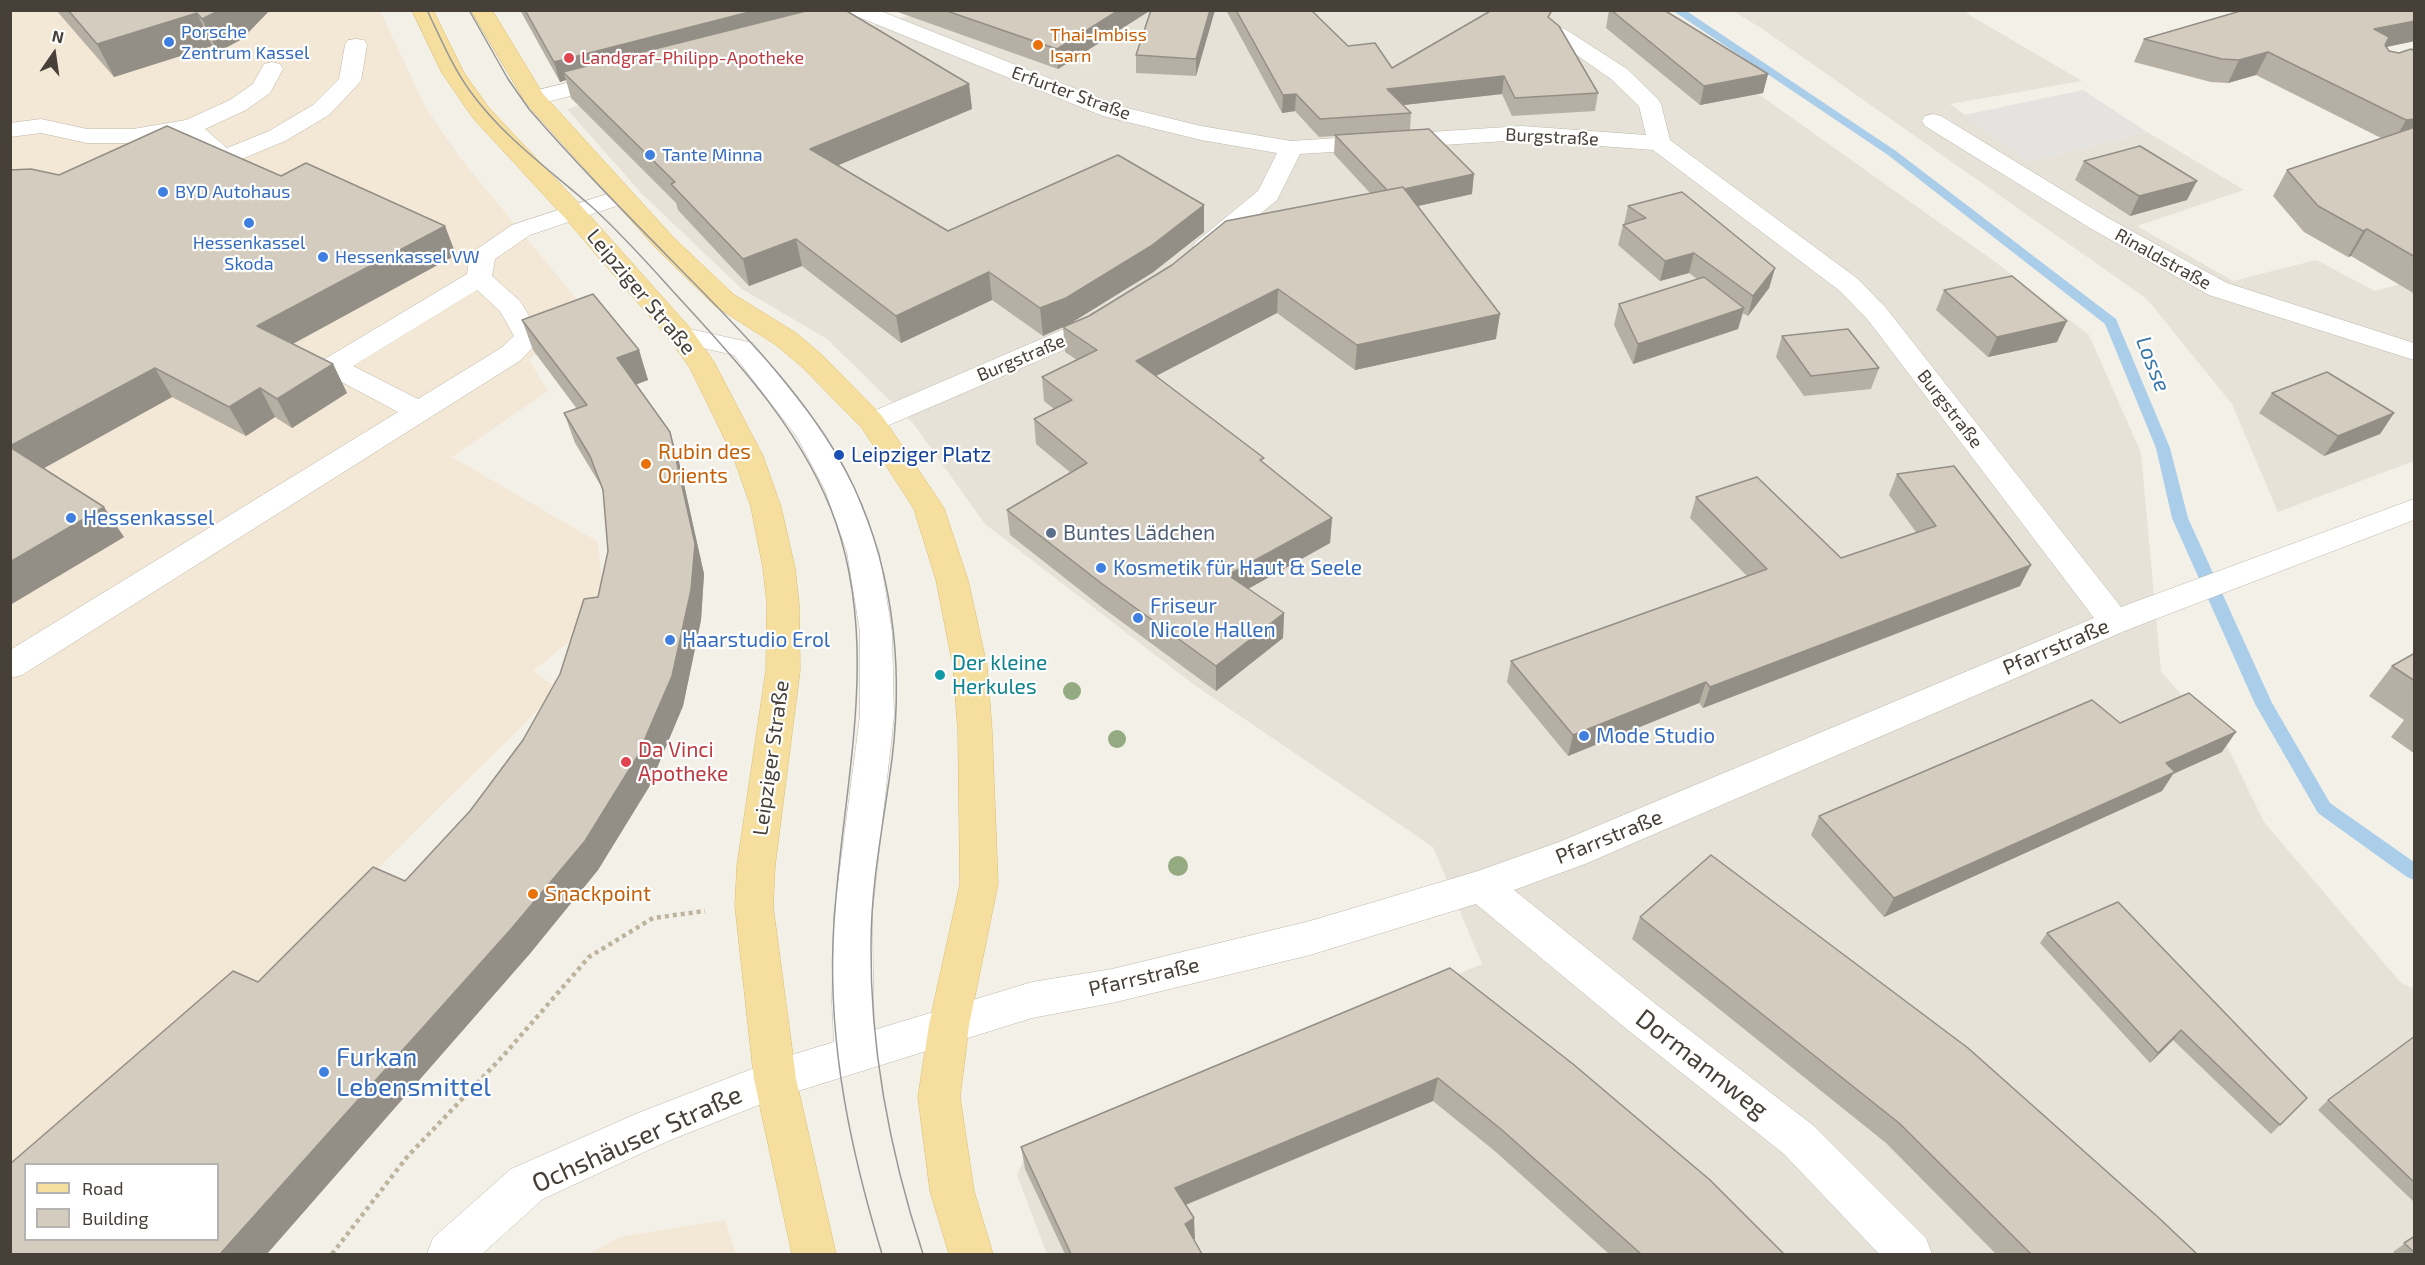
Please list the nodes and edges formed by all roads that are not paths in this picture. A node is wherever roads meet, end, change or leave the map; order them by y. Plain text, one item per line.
1 (422, 10) edge
2 (481, 10) edge
3 (863, 14) edge
4 (1558, 33) edge
5 (356, 45) dead end
6 (272, 69) dead end
7 (632, 74) edge
8 (517, 103) junction
9 (481, 113) junction
10 (1933, 121) dead end
11 (192, 126) junction
12 (10, 130) edge
13 (1659, 143) junction
14 (1292, 148) junction
15 (622, 196) junction
16 (573, 212) junction
17 (1189, 259) edge
18 (479, 278) junction
19 (1125, 304) edge
20 (744, 332) junction
21 (681, 335) junction
22 (2415, 352) edge
23 (419, 411) junction
24 (872, 422) junction
25 (2415, 509) edge
26 (2115, 622) junction
27 (10, 666) edge
28 (1482, 886) junction
29 (949, 1025) junction
30 (855, 1055) junction
31 (775, 1079) junction
32 (450, 1254) edge
33 (814, 1254) edge
34 (971, 1254) edge
35 (1910, 1254) edge

1 - 9 main road, Leipziger Straße
2 - 8 main road
3 - 14 street, Erfurter Straße
4 - 13 street
5 - 11 street
6 - 11 street
7 - 8 street
8 - 9 main road
8 - 15 main road
9 - 16 main road, Leipziger Straße
10 - 22 street, Rinaldstraße
11 - 12 street
13 - 14 street, Burgstraße
13 - 26 street, Burgstraße
14 - 17 street
15 - 16 street
15 - 20 main road
16 - 18 street
16 - 21 main road, Leipziger Straße
18 - 23 street
18 - 23 street
19 - 24 street, Burgstraße
20 - 21 street
20 - 24 main road
20 - 30 street
21 - 31 main road, Leipziger Straße
23 - 27 street
24 - 29 main road
25 - 26 street, Pfarrstraße
26 - 28 street, Pfarrstraße
28 - 29 street, Pfarrstraße
28 - 35 street, Dormannweg
29 - 30 street, Pfarrstraße
29 - 34 main road
30 - 31 street, Pfarrstraße
31 - 32 street, Ochshäuser Straße
31 - 33 main road, Leipziger Straße

